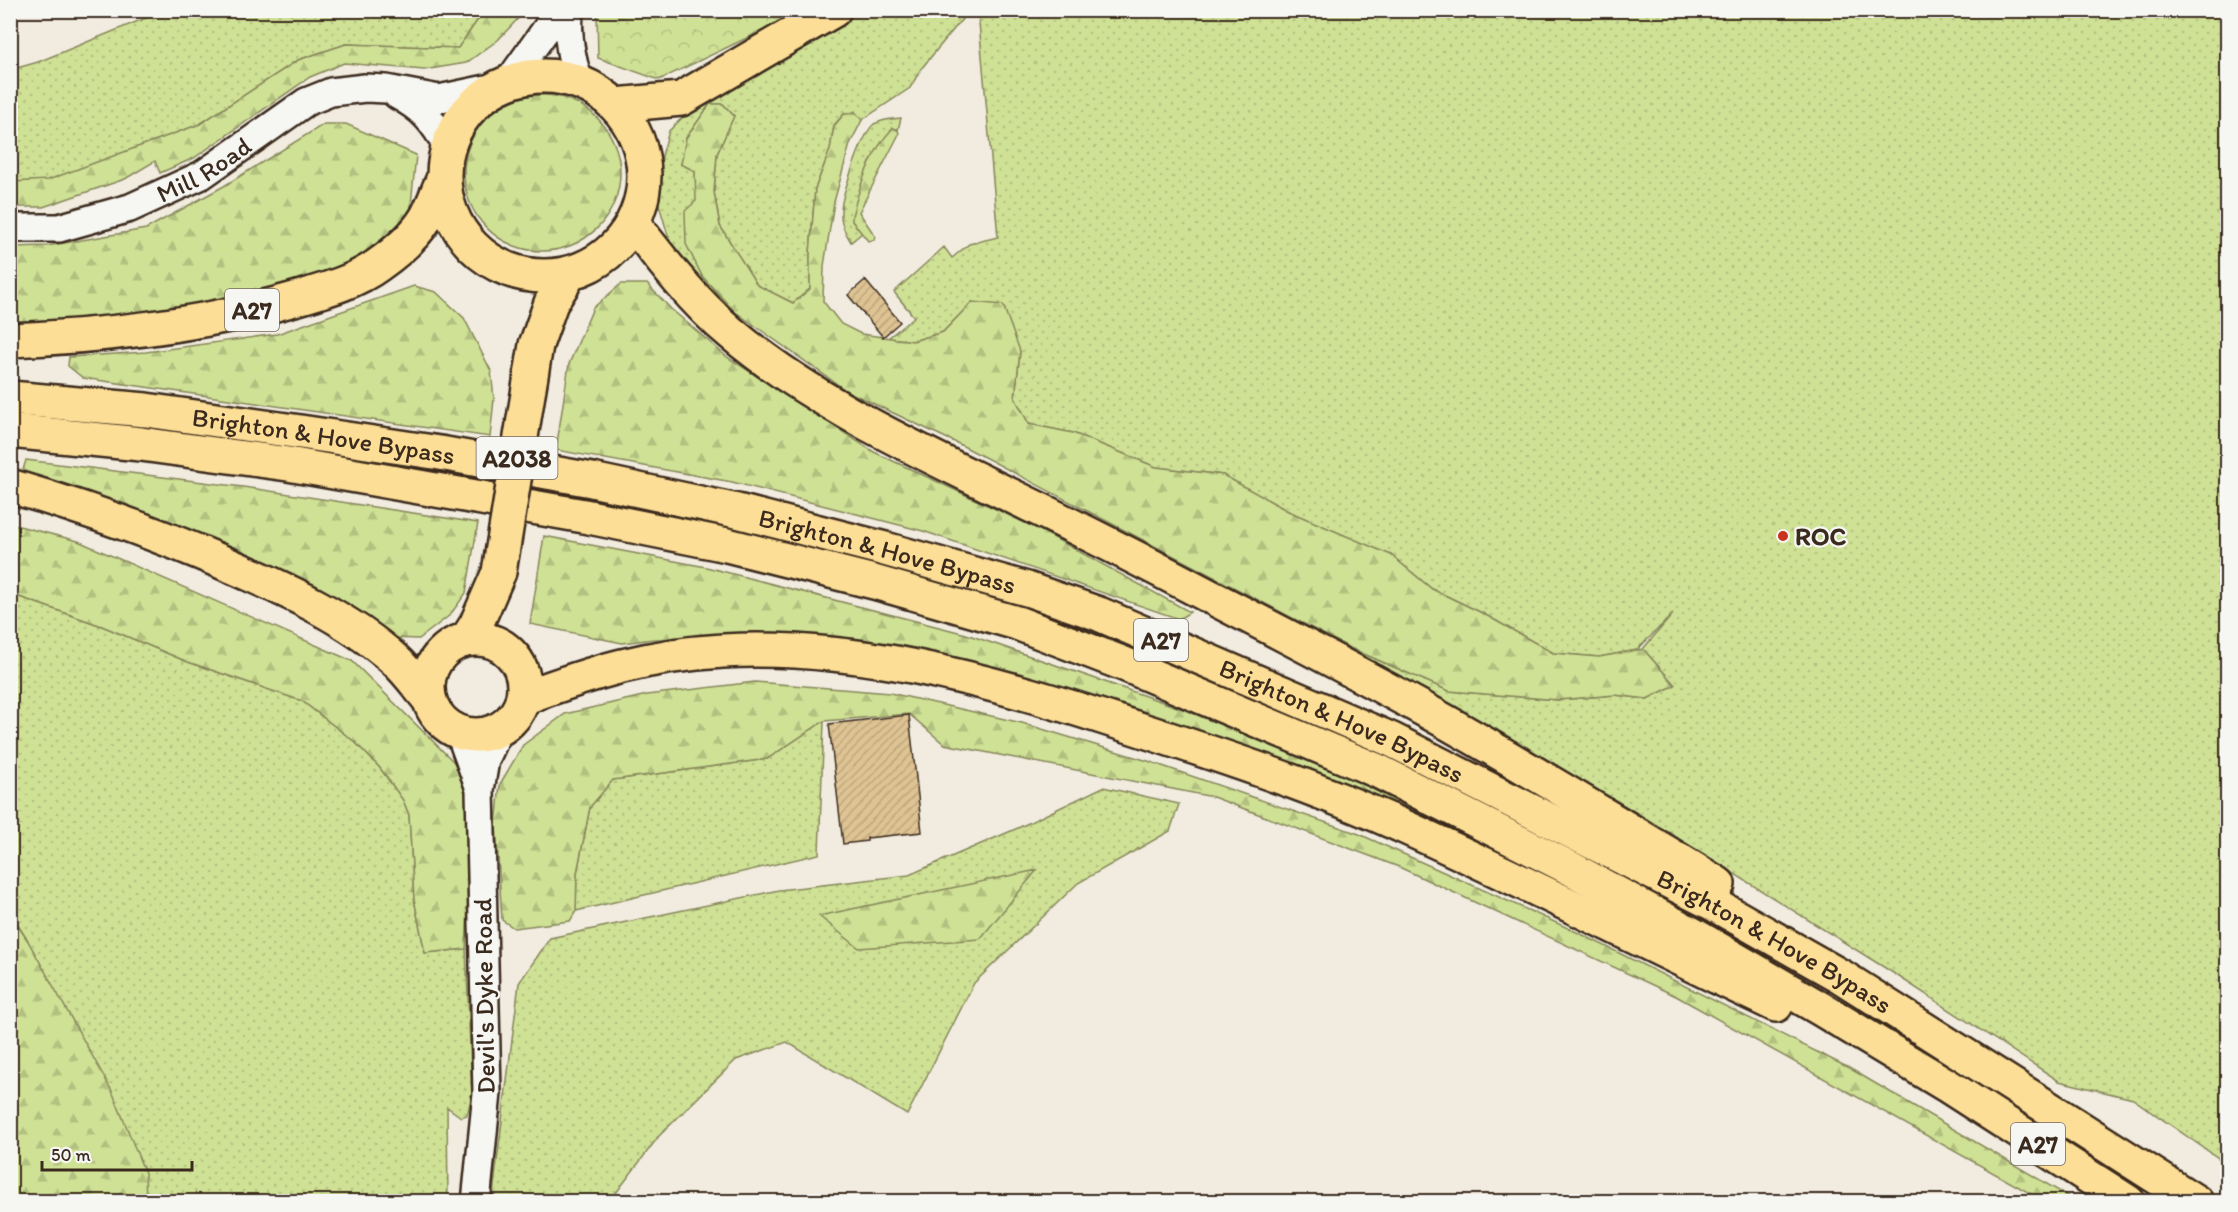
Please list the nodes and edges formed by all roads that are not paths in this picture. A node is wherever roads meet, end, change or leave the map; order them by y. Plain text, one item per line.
1 (560, 10) edge
2 (569, 10) edge
3 (834, 10) edge
4 (579, 81) junction
5 (503, 84) junction
6 (386, 89) junction
7 (681, 99) junction
8 (616, 105) junction
9 (447, 146) junction
10 (643, 157) junction
11 (443, 180) junction
12 (633, 223) junction
13 (10, 228) edge
14 (511, 271) junction
15 (570, 273) junction
16 (10, 340) edge
17 (536, 345) junction
18 (10, 398) edge
19 (10, 431) edge
20 (10, 486) edge
21 (499, 572) junction
22 (467, 639) junction
23 (501, 645) junction
24 (428, 698) junction
25 (523, 699) junction
26 (499, 730) junction
27 (460, 733) junction
28 (480, 790) junction
29 (1842, 977) junction
30 (1948, 1086) junction
31 (476, 1202) edge
32 (2128, 1202) edge
33 (2196, 1202) edge

1 - 5 street
2 - 4 street
3 - 7 main road
4 - 5 main road
4 - 8 main road
5 - 6 street, Mill Road
5 - 9 main road
6 - 9 street, Mill Road
6 - 13 street, Mill Road
7 - 8 main road
7 - 10 main road
8 - 10 main road
9 - 11 main road
10 - 12 main road
11 - 14 main road
11 - 16 main road, A27
12 - 15 main road
12 - 29 main road, A27
14 - 15 main road
14 - 17 main road, A2038
15 - 17 main road, A2038
17 - 21 main road, A2038, bridge
18 - 29 main road, Brighton & Hove Bypass / A27
19 - 30 main road, Brighton & Hove Bypass / A27
20 - 24 main road
21 - 22 main road, A2038
21 - 23 main road, A2038
22 - 23 main road
22 - 24 main road
23 - 25 main road
24 - 27 main road
25 - 26 main road
25 - 30 main road, A27
26 - 27 main road
26 - 28 street, Devil's Dyke Road
27 - 28 street, Devil's Dyke Road
28 - 31 street, Devil's Dyke Road
29 - 33 main road, Brighton & Hove Bypass / A27
30 - 32 main road, Brighton & Hove Bypass / A27

